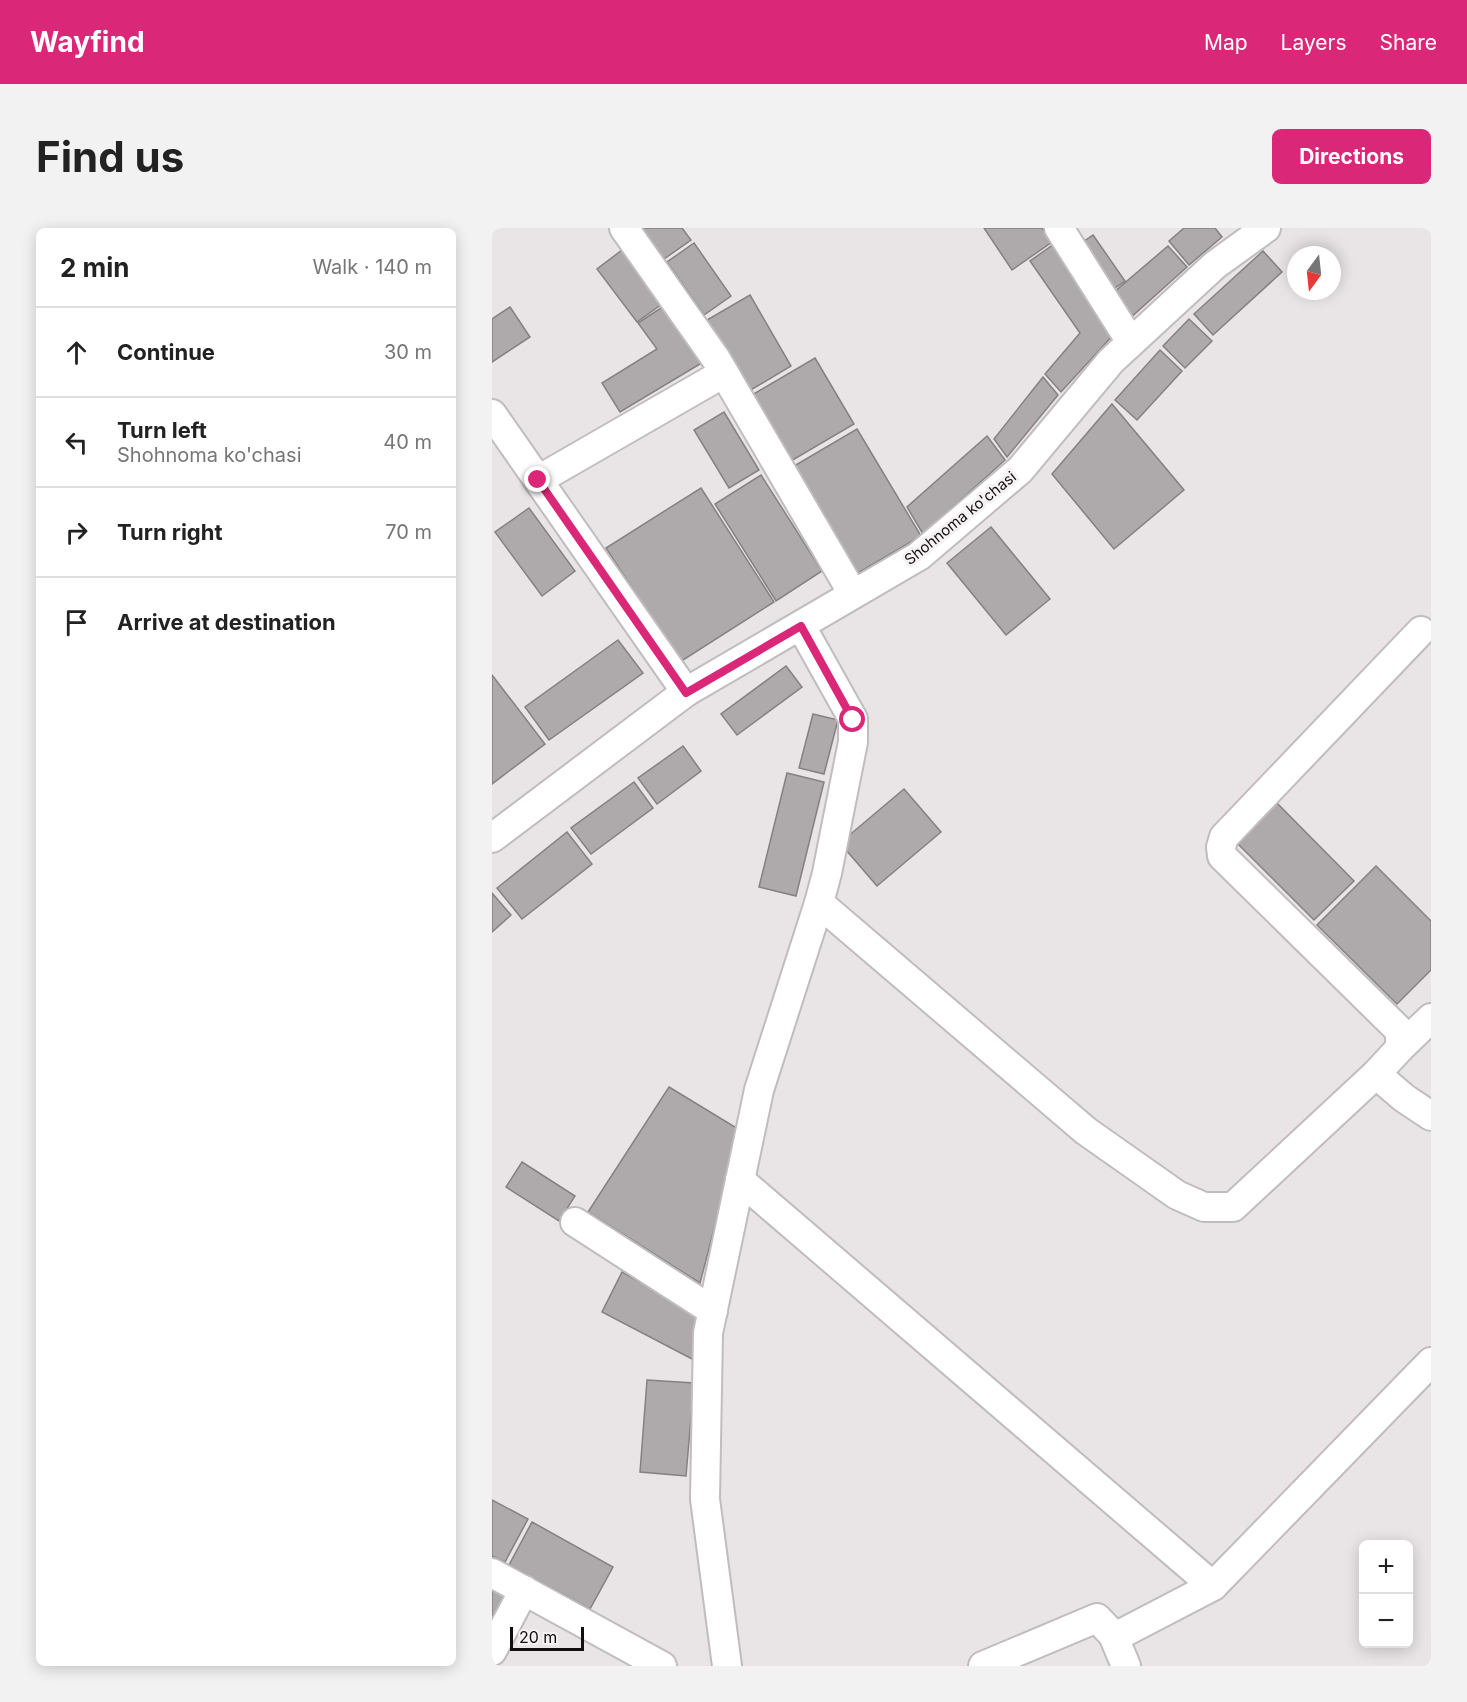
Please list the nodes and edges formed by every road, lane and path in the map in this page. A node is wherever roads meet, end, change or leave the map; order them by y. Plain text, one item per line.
1 (624, 228) edge
2 (1059, 228) edge
3 (1266, 228) edge
4 (1131, 342) junction
5 (724, 373) junction
6 (492, 414) edge
7 (538, 480) junction
8 (853, 594) junction
9 (801, 626) junction
10 (1421, 631) dead end
11 (686, 693) junction
12 (492, 838) edge
13 (819, 903) junction
14 (1431, 1018) edge
15 (1400, 1048) junction
16 (1376, 1074) junction
17 (1431, 1116) edge
18 (740, 1180) junction
19 (575, 1222) dead end
20 (713, 1311) junction
21 (1431, 1362) edge
22 (492, 1573) edge
23 (1213, 1586) junction
24 (524, 1590) junction
25 (1113, 1635) junction
26 (492, 1651) edge
27 (662, 1666) edge
28 (727, 1666) edge
29 (983, 1666) edge
30 (1126, 1666) edge

1 - 5 street
2 - 4 street
3 - 4 street, Shohnoma ko'chasi
4 - 8 street, Shohnoma ko'chasi
5 - 7 street
5 - 8 street
6 - 7 street
7 - 11 street
8 - 9 street, Shohnoma ko'chasi
9 - 11 street, Shohnoma ko'chasi
9 - 13 street
10 - 15 street
11 - 12 street, Shohnoma ko'chasi
13 - 16 street
13 - 18 street
14 - 15 street
15 - 16 street
16 - 17 street
18 - 20 street
18 - 23 street
19 - 20 street
20 - 28 street
21 - 23 street
22 - 24 street
23 - 25 street
24 - 26 street
24 - 27 street
25 - 29 street
25 - 30 street

